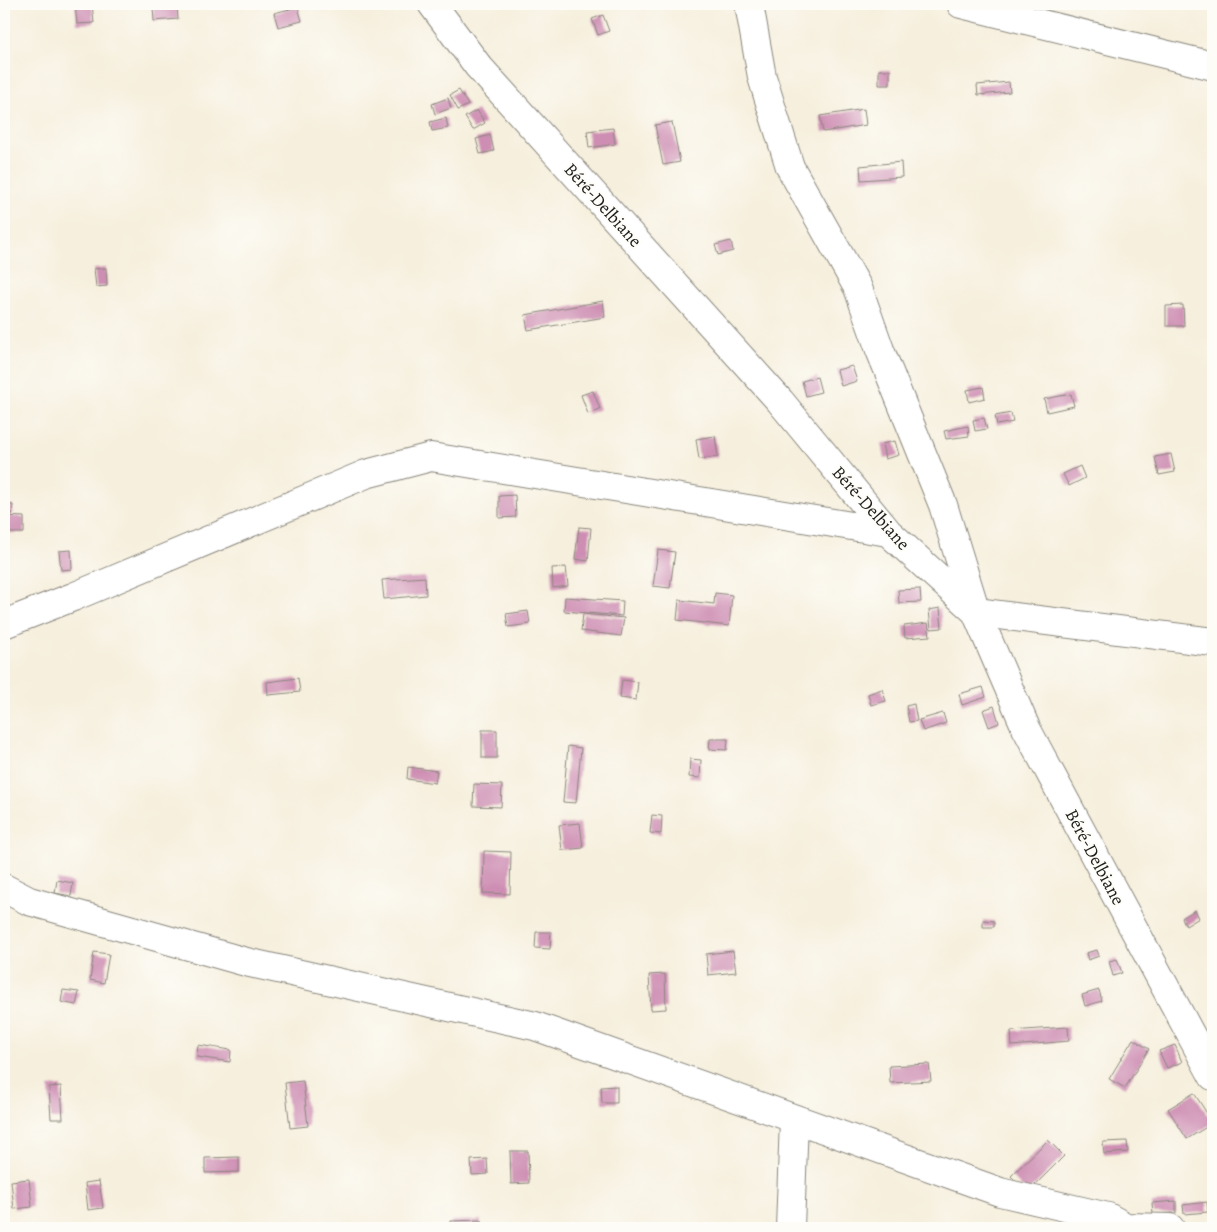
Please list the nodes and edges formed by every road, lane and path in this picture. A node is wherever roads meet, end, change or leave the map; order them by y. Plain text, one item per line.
1 (432, 4) edge
2 (749, 4) edge
3 (961, 4) edge
4 (1213, 66) edge
5 (888, 532) junction
6 (976, 612) junction
7 (4, 624) edge
8 (1213, 642) edge
9 (4, 888) edge
10 (1213, 1076) edge
11 (794, 1120) junction
12 (790, 1228) edge
13 (1170, 1228) edge

1 - 5 street, Béré-Delbiane
2 - 6 street
3 - 4 street
5 - 6 street, Béré-Delbiane
5 - 7 street
6 - 8 street
6 - 10 street, Béré-Delbiane
9 - 11 street
11 - 12 street
11 - 13 street

